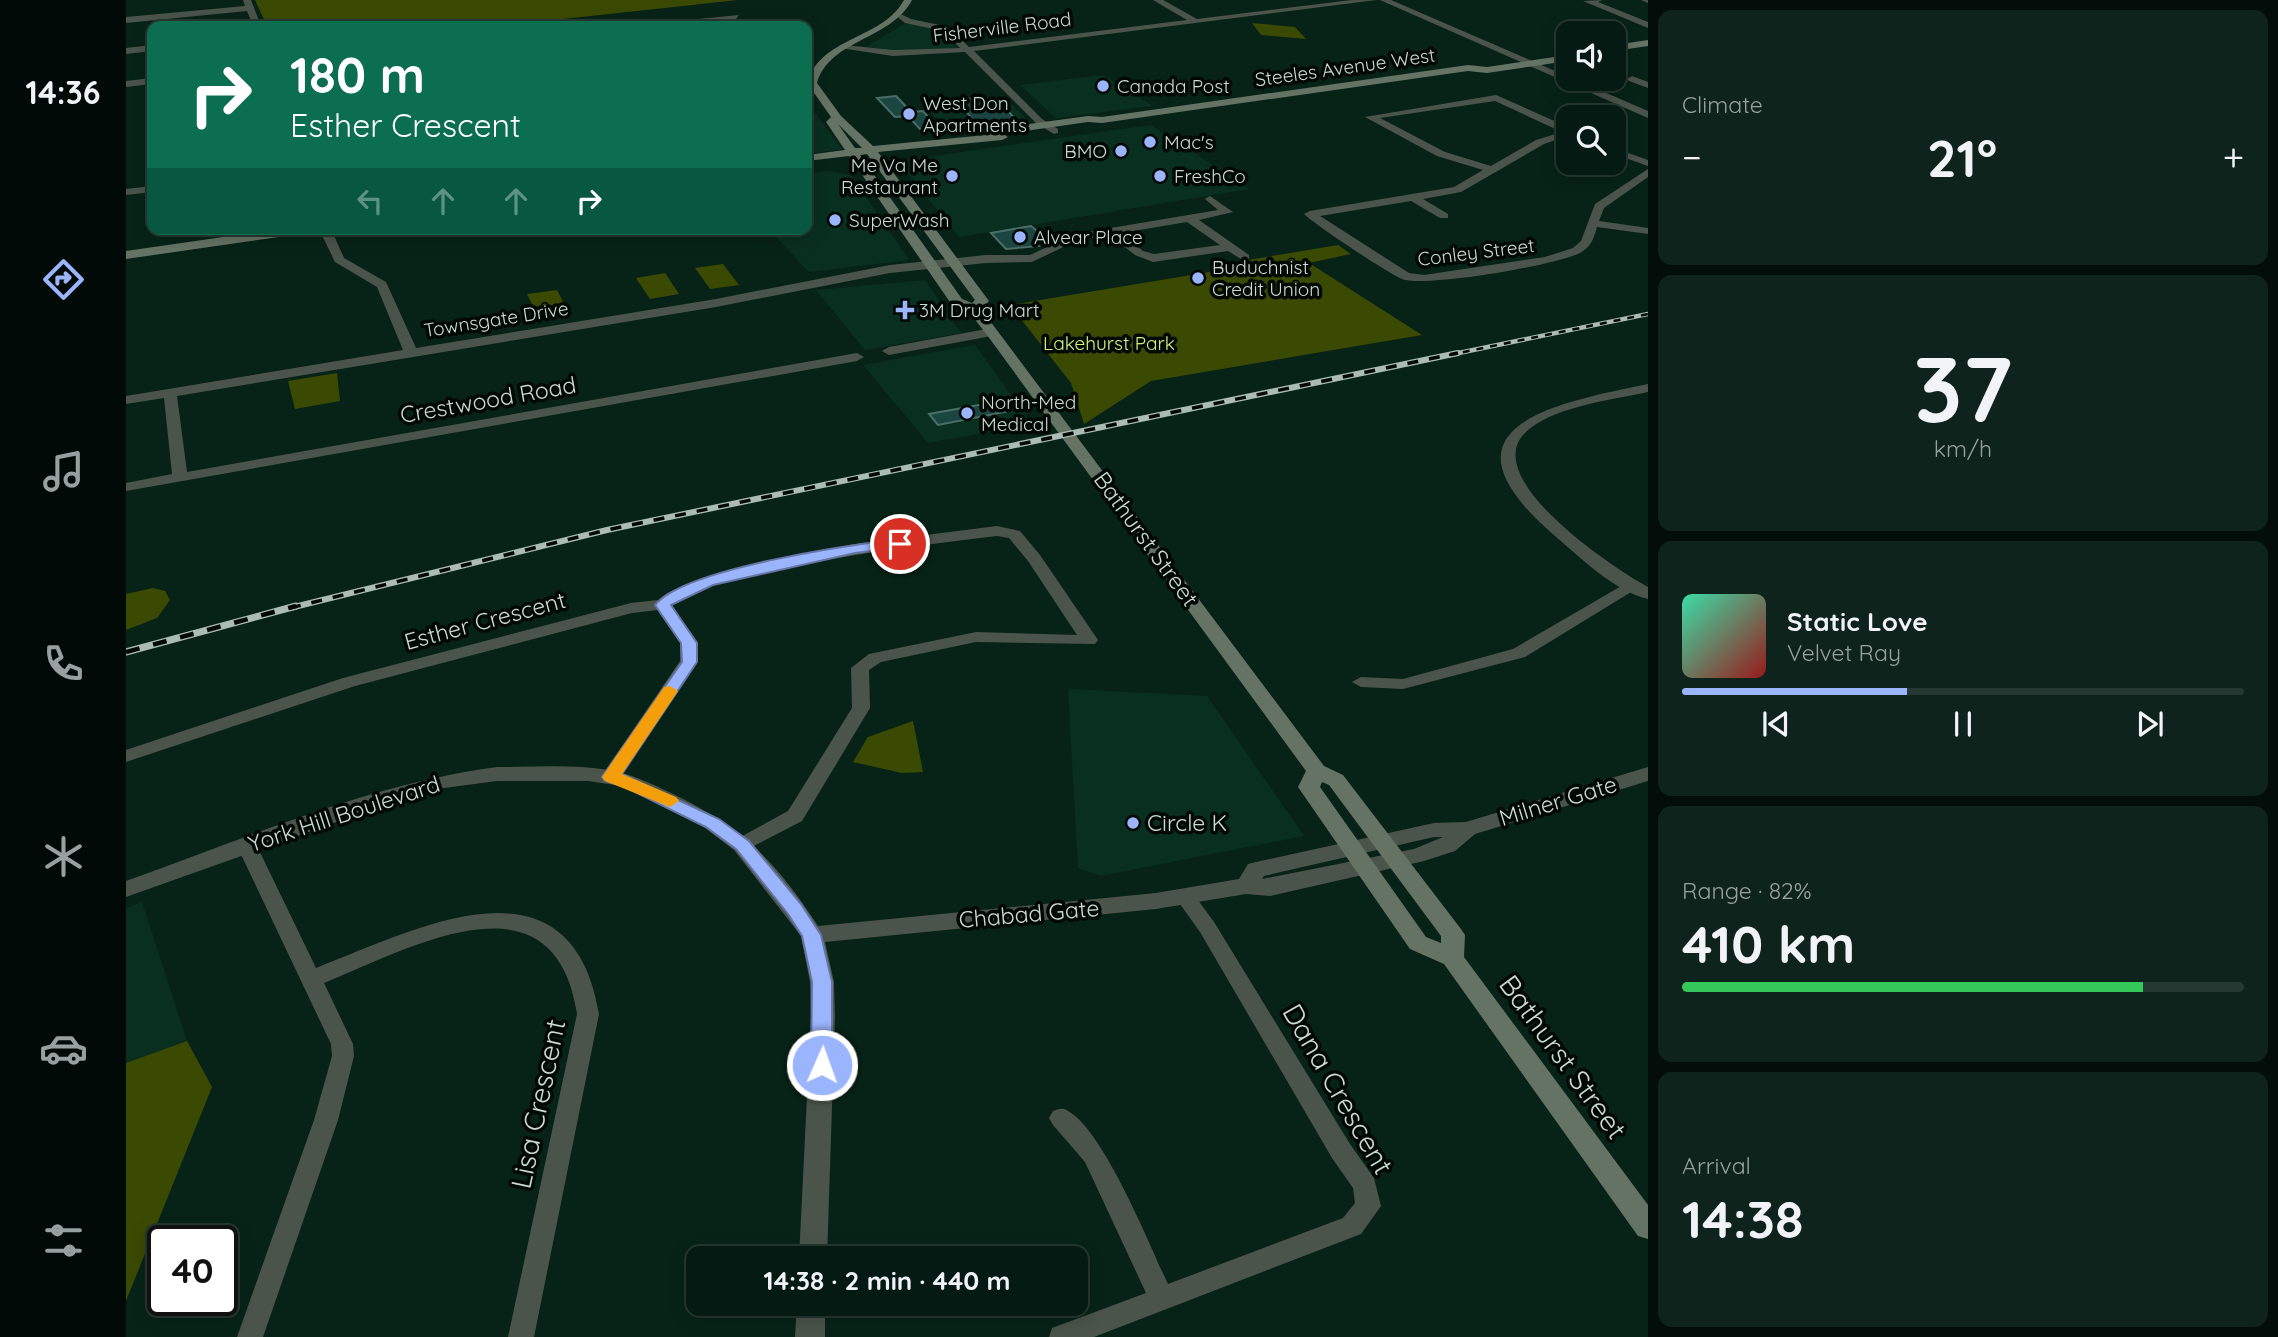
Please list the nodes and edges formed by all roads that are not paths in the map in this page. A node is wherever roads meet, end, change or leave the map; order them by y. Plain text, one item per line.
1 (908, 0) edge
2 (1157, 0) edge
3 (1373, 0) edge
4 (1384, 0) edge
5 (1598, 0) edge
6 (248, 4) edge
7 (899, 15) junction
8 (736, 17) dead end
9 (126, 20) edge
10 (255, 21) edge
11 (709, 21) edge
12 (1197, 22) junction
13 (1648, 25) edge
14 (1648, 43) edge
15 (1626, 46) edge
16 (844, 48) junction
17 (147, 49) edge
18 (967, 50) junction
19 (126, 51) edge
20 (1556, 54) edge
21 (1518, 59) junction
22 (1556, 60) edge
23 (1530, 64) junction
24 (1468, 68) junction
25 (812, 75) edge
26 (1632, 79) dead end
27 (147, 82) edge
28 (812, 83) edge
29 (126, 84) edge
30 (1648, 85) edge
31 (1648, 115) edge
32 (837, 118) junction
33 (1556, 126) edge
34 (1049, 128) junction
35 (1556, 136) edge
36 (871, 153) junction
37 (854, 155) junction
38 (1626, 155) edge
39 (812, 158) edge
40 (1648, 163) edge
41 (812, 166) edge
42 (1493, 170) junction
43 (1648, 172) edge
44 (147, 190) edge
45 (126, 192) edge
46 (1413, 197) junction
47 (1210, 199) dead end
48 (1444, 216) dead end
49 (1191, 219) junction
50 (1593, 223) junction
51 (1648, 231) edge
52 (1113, 232) junction
53 (265, 235) edge
54 (328, 235) edge
55 (1231, 247) junction
56 (126, 255) edge
57 (1245, 257) dead end
58 (956, 265) junction
59 (932, 268) junction
60 (974, 309) junction
61 (992, 332) junction
62 (889, 351) dead end
63 (411, 353) junction
64 (857, 356) dead end
65 (1648, 388) edge
66 (170, 393) junction
67 (126, 400) edge
68 (180, 477) junction
69 (126, 487) edge
70 (1630, 586) junction
71 (1648, 594) edge
72 (663, 605) junction
73 (1361, 682) dead end
74 (126, 756) edge
75 (1317, 772) junction
76 (1648, 774) edge
77 (611, 777) junction
78 (742, 845) junction
79 (247, 846) junction
80 (1388, 852) junction
81 (1357, 859) junction
82 (126, 889) edge
83 (1185, 897) junction
84 (811, 935) junction
85 (1452, 958) junction
86 (311, 979) junction
87 (1061, 1118) dead end
88 (1648, 1227) edge
89 (813, 1246) edge
90 (1162, 1299) junction
91 (811, 1316) edge
92 (250, 1337) edge
93 (521, 1337) edge
94 (810, 1337) edge
95 (1062, 1337) edge

1 - 7 main road, Bathurst Street
2 - 12 street
3 - 12 street, Fisherville Road
4 - 21 street
5 - 13 street
6 - 9 street
6 - 10 street
7 - 16 main road, Bathurst Street
7 - 18 street
8 - 11 street
12 - 18 street, Fisherville Road
14 - 15 main road
16 - 18 street, Fisherville Road
16 - 25 main road, Bathurst Street
17 - 19 street
18 - 34 street
20 - 21 main road, Steeles Avenue West
21 - 23 street
21 - 24 main road, Steeles Avenue West
22 - 23 main road, Steeles Avenue West
23 - 24 main road, Steeles Avenue West
23 - 31 street
24 - 34 main road, Steeles Avenue West
26 - 30 street
27 - 29 street
28 - 32 main road, Bathurst Street
32 - 36 main road, Bathurst Street
32 - 37 main road, Bathurst Street
33 - 42 street
34 - 36 main road, Steeles Avenue West
35 - 42 street, Conley Street
36 - 37 main road, Steeles Avenue West
36 - 58 main road, Bathurst Street
37 - 39 main road, Steeles Avenue West
37 - 41 main road, Steeles Avenue West
37 - 59 main road, Bathurst Street
38 - 40 street
42 - 46 street, Conley Street
43 - 50 street, Conley Street
44 - 45 street
46 - 48 street
46 - 50 street, Conley Street
47 - 49 street, Townsgate Drive
49 - 52 street, Townsgate Drive
49 - 55 street
50 - 51 street
52 - 55 street
52 - 58 street, Townsgate Drive
53 - 56 main road
54 - 63 street
55 - 57 street
58 - 59 street, Townsgate Drive
58 - 60 main road, Bathurst Street
59 - 60 main road, Bathurst Street
59 - 63 street, Townsgate Drive
60 - 61 main road, Bathurst Street
61 - 62 street
61 - 75 main road, Bathurst Street
63 - 66 street, Townsgate Drive
64 - 68 street, Crestwood Road
65 - 70 street
66 - 67 street, Townsgate Drive
66 - 68 street
68 - 69 street, Crestwood Road
70 - 71 street
70 - 73 street
72 - 74 street, Esther Crescent
72 - 77 street
72 - 78 street
75 - 80 main road, Bathurst Street
75 - 81 main road
76 - 80 street, Milner Gate
77 - 78 street, York Hill Boulevard
77 - 79 street, York Hill Boulevard
78 - 84 street, York Hill Boulevard
79 - 82 street, York Hill Boulevard
79 - 86 street
80 - 81 street, Milner Gate
80 - 85 main road, Bathurst Street
81 - 83 street, Chabad Gate
81 - 85 main road
83 - 84 street, Chabad Gate
83 - 90 street, Dana Crescent
84 - 89 street, York Hill Boulevard
85 - 88 main road, Bathurst Street
86 - 92 street
86 - 93 street, Lisa Crescent
87 - 90 street
90 - 95 street, Dana Crescent
91 - 94 street

